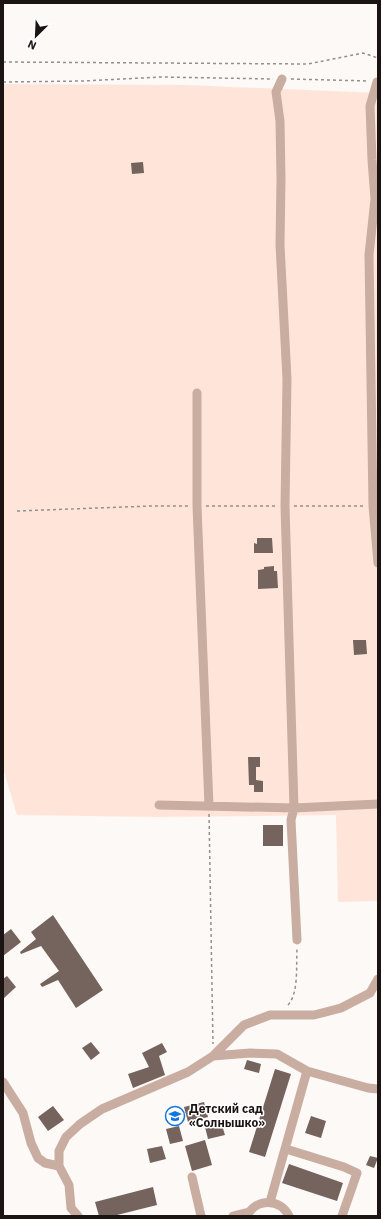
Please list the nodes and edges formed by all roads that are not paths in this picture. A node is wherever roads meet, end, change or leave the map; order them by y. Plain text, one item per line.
1 (282, 79) road end
2 (377, 82) road end
3 (197, 393) dead end
4 (378, 563) edge
5 (378, 804) edge
6 (159, 806) dead end
7 (209, 806) junction
8 (294, 808) junction
9 (297, 940) road end
10 (378, 979) edge
11 (213, 1056) junction
12 (307, 1071) junction
13 (3, 1082) edge
14 (378, 1088) edge
15 (286, 1149) junction
16 (59, 1166) junction
17 (192, 1177) dead end
18 (270, 1202) junction
19 (248, 1214) edge
20 (78, 1216) edge
21 (201, 1216) edge
22 (233, 1216) edge
23 (289, 1216) edge
24 (342, 1216) edge

1 - 8 street
2 - 4 street
3 - 7 street
5 - 8 street
6 - 7 street
7 - 8 street
8 - 9 street
10 - 11 street
11 - 12 street
11 - 16 street
12 - 14 street
12 - 15 street
13 - 16 street
15 - 18 street
15 - 24 street
16 - 20 street
17 - 21 street
18 - 19 street
18 - 23 street
19 - 22 street

